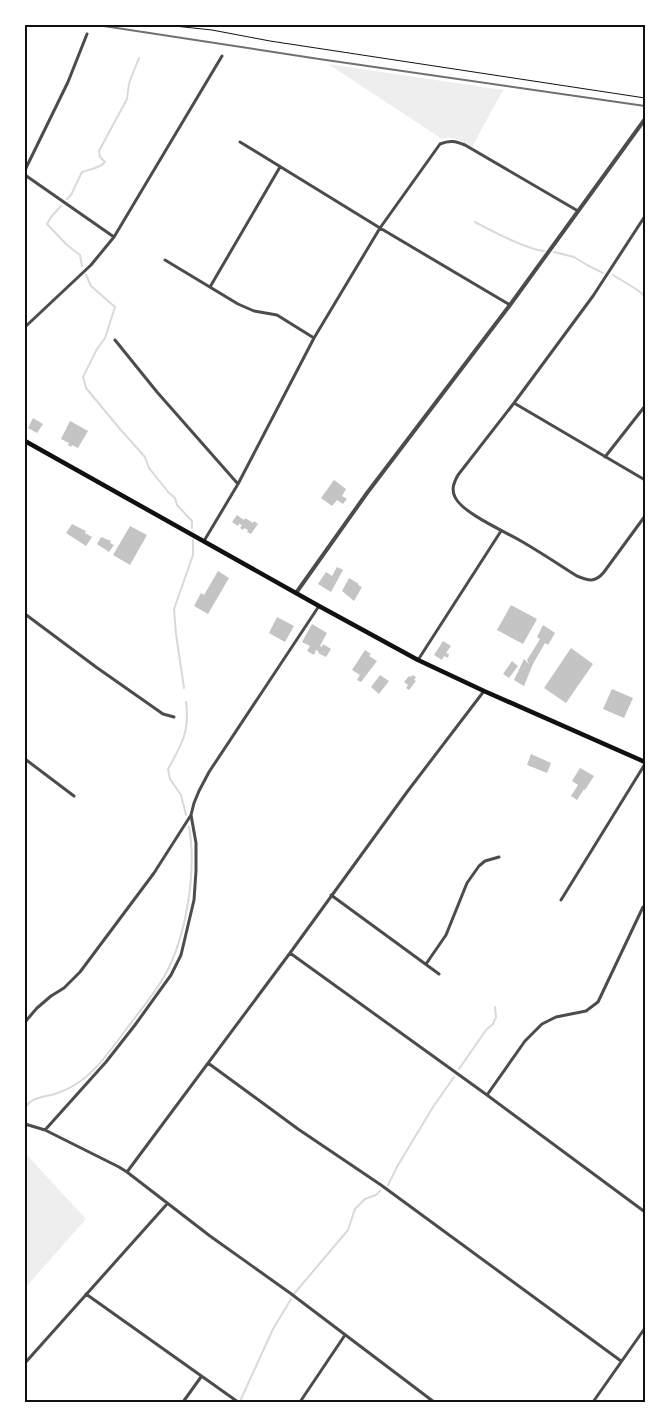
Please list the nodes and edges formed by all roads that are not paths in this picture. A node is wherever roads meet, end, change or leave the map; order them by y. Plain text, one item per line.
1 (87, 34) dead end
2 (222, 56) dead end
3 (645, 119) edge
4 (240, 142) dead end
5 (280, 167) junction
6 (25, 170) edge
7 (25, 175) edge
8 (578, 211) junction
9 (645, 216) edge
10 (380, 228) junction
11 (114, 237) junction
12 (165, 260) dead end
13 (210, 287) junction
14 (510, 305) junction
15 (25, 328) edge
16 (314, 338) junction
17 (115, 340) dead end
18 (514, 403) junction
19 (645, 406) edge
20 (25, 441) edge
21 (605, 457) junction
22 (645, 480) edge
23 (238, 484) junction
24 (645, 516) edge
25 (501, 531) junction
26 (204, 541) junction
27 (296, 593) junction
28 (319, 606) junction
29 (25, 614) edge
30 (418, 660) junction
31 (484, 691) junction
32 (174, 717) dead end
33 (25, 758) edge
34 (645, 763) edge
35 (74, 796) dead end
36 (191, 815) junction
37 (499, 857) dead end
38 (331, 895) junction
39 (561, 900) dead end
40 (643, 907) dead end
41 (290, 953) junction
42 (426, 964) junction
43 (439, 974) dead end
44 (25, 1022) edge
45 (208, 1063) junction
46 (487, 1096) junction
47 (25, 1124) edge
48 (45, 1130) junction
49 (127, 1172) junction
50 (167, 1204) junction
51 (645, 1212) edge
52 (86, 1294) junction
53 (645, 1328) edge
54 (345, 1335) junction
55 (621, 1361) junction
56 (25, 1363) edge
57 (201, 1377) junction
58 (183, 1402) edge
59 (238, 1402) edge
60 (300, 1402) edge
61 (434, 1402) edge
62 (593, 1402) edge

1 - 6 street
2 - 11 street
3 - 8 street
4 - 5 street
5 - 10 street
5 - 13 street
7 - 11 street
8 - 10 street
8 - 14 street
9 - 18 street
10 - 14 street
10 - 16 street
11 - 15 street
12 - 13 street
13 - 16 street
14 - 27 street
16 - 23 street
17 - 23 street
18 - 21 street
18 - 25 street
19 - 21 street
20 - 26 main road
21 - 22 street
23 - 26 street
24 - 25 street
25 - 30 street
26 - 27 main road
27 - 28 main road
28 - 30 main road
28 - 36 street
29 - 32 street
30 - 31 main road
31 - 34 main road
31 - 38 street
33 - 35 street
34 - 39 street
36 - 44 street
36 - 48 street
37 - 42 street
38 - 41 street
38 - 42 street
40 - 46 street
41 - 45 street
41 - 46 street
42 - 43 street
45 - 49 street
45 - 55 street
46 - 51 street
47 - 48 street
48 - 49 street
49 - 50 street
50 - 52 street
50 - 54 street
52 - 56 street
52 - 57 street
53 - 55 street
54 - 60 street
54 - 61 street
55 - 62 street
57 - 58 street
57 - 59 street

